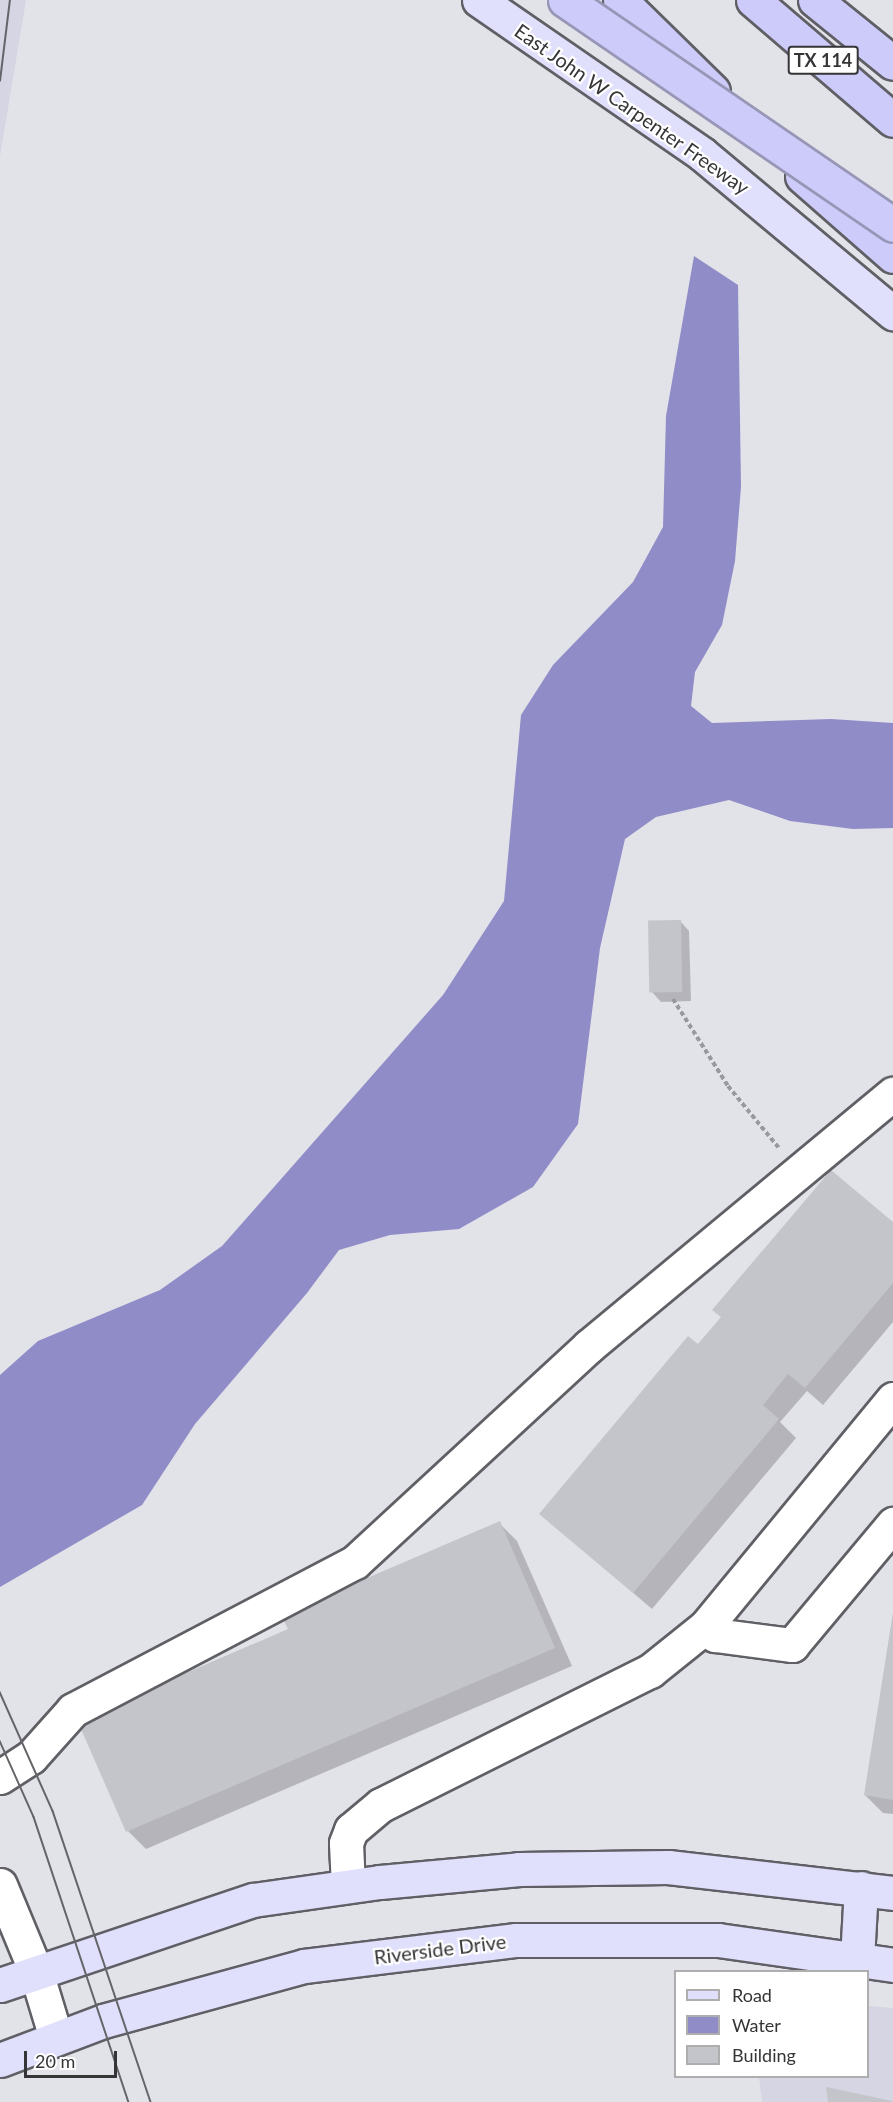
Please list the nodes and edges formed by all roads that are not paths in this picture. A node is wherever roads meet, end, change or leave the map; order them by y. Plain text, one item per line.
1 (479, 0) edge
2 (565, 0) edge
3 (620, 0) edge
4 (753, 0) edge
5 (815, 0) edge
6 (893, 63) edge
7 (893, 120) edge
8 (893, 225) edge
9 (893, 256) edge
10 (893, 314) edge
11 (893, 1094) edge
12 (893, 1399) edge
13 (893, 1524) edge
14 (705, 1627) junction
15 (0, 1777) edge
16 (0, 1885) edge
17 (348, 1886) junction
18 (877, 1891) edge
19 (857, 1959) junction
20 (893, 1965) edge
21 (36, 1972) junction
22 (0, 1985) edge
23 (56, 2038) junction
24 (0, 2060) edge

1 - 10 main road, East John W Carpenter Freeway
2 - 8 highway, bridge
3 - 9 highway
4 - 7 highway, TX 114
5 - 6 highway
11 - 15 street
12 - 14 street
13 - 14 street
14 - 17 street
16 - 21 street
17 - 18 main road
17 - 21 main road
18 - 19 main road
19 - 20 main road, Riverside Drive
19 - 23 main road, Riverside Drive
21 - 22 main road
21 - 23 street
23 - 24 main road, Riverside Drive

